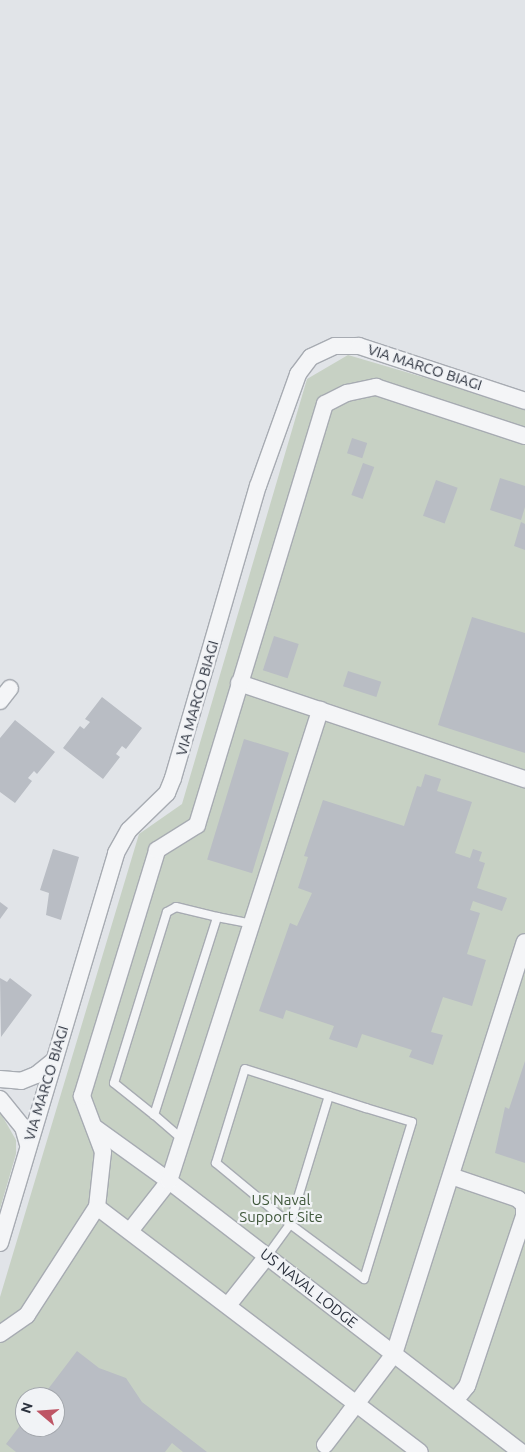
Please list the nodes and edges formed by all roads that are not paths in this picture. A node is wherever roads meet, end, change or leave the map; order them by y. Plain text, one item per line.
1 (525, 401) edge
2 (525, 436) edge
3 (239, 683) junction
4 (320, 710) junction
5 (525, 778) edge
6 (217, 917) junction
7 (252, 924) junction
8 (525, 942) edge
9 (53, 1061) junction
10 (0, 1079) edge
11 (21, 1081) junction
12 (329, 1096) junction
13 (0, 1099) edge
14 (39, 1106) junction
15 (154, 1115) junction
16 (16, 1116) junction
17 (94, 1127) junction
18 (182, 1140) junction
19 (28, 1145) junction
20 (451, 1176) junction
21 (169, 1181) junction
22 (98, 1207) junction
23 (290, 1224) junction
24 (130, 1231) junction
25 (0, 1243) edge
26 (268, 1256) junction
27 (229, 1304) junction
28 (0, 1334) edge
29 (394, 1354) junction
30 (455, 1401) junction
31 (357, 1403) junction
32 (325, 1444) dead end
33 (420, 1452) edge
34 (521, 1452) edge

1 - 9 street, VIA MARCO BIAGI
2 - 3 street
3 - 4 street
3 - 17 street
4 - 5 street
4 - 7 street
6 - 7 lane
6 - 15 lane
6 - 15 lane
7 - 18 street
8 - 20 street
9 - 11 street
9 - 14 street, VIA MARCO BIAGI
10 - 11 street
11 - 14 street
12 - 23 lane
12 - 23 lane
12 - 23 lane
13 - 16 street
14 - 16 street
14 - 19 street, VIA MARCO BIAGI
15 - 18 lane
16 - 19 street
17 - 21 street, US NAVAL LODGE
17 - 22 street
18 - 21 street
19 - 25 street, VIA MARCO BIAGI
20 - 29 street
20 - 30 street
21 - 24 street
21 - 26 street, US NAVAL LODGE
22 - 24 street
22 - 28 street
23 - 26 lane
24 - 27 street
26 - 27 street
26 - 29 street, US NAVAL LODGE
27 - 31 street
29 - 30 street, US NAVAL LODGE
29 - 31 street
30 - 34 street, US NAVAL LODGE
31 - 32 street
31 - 33 street

